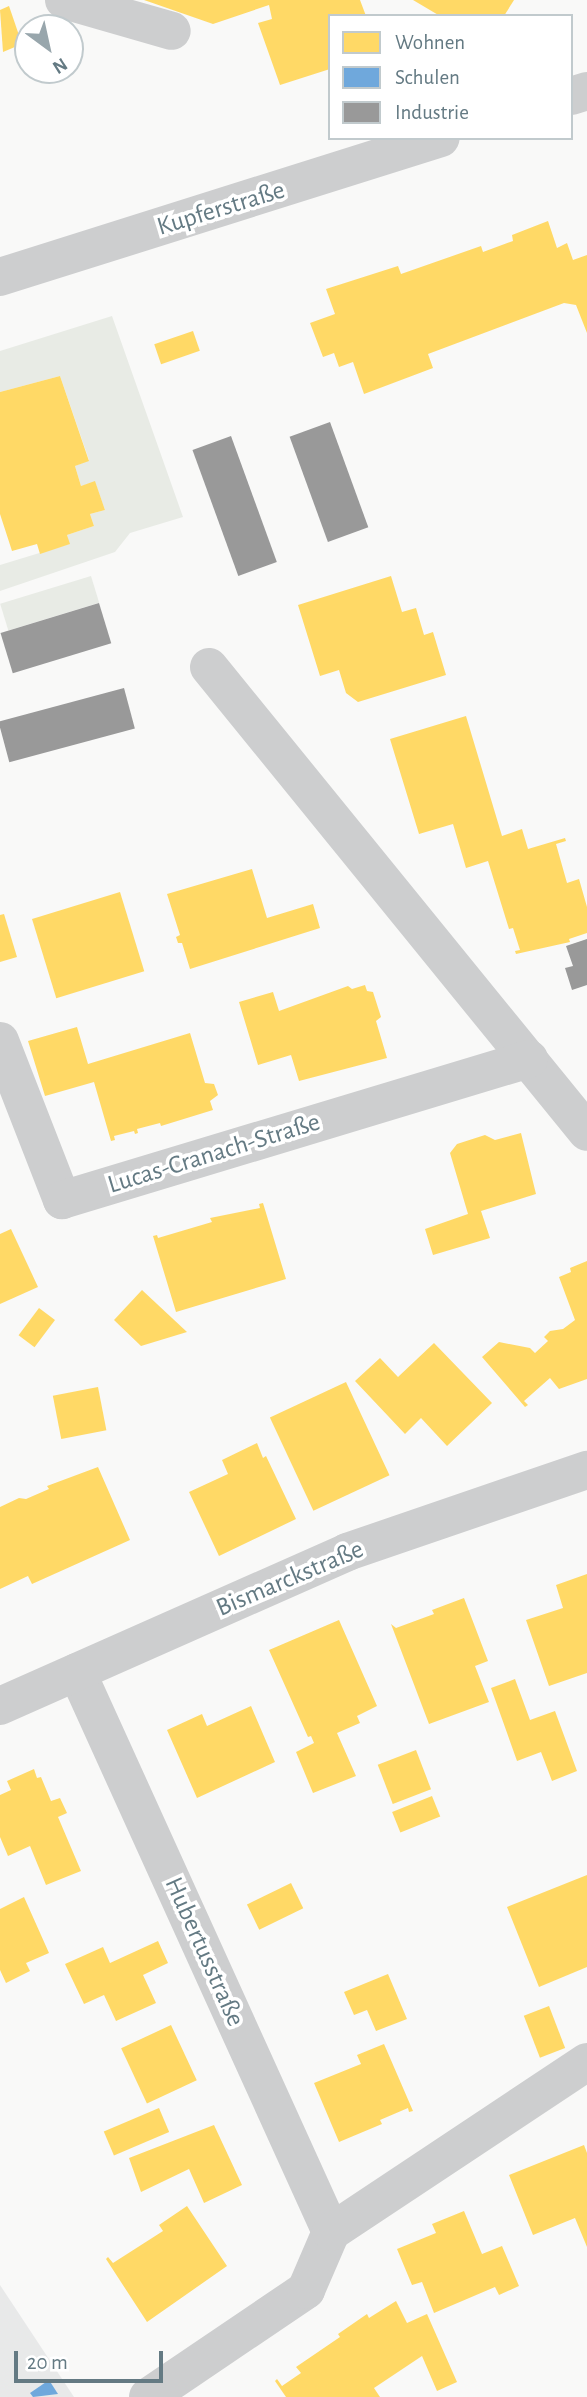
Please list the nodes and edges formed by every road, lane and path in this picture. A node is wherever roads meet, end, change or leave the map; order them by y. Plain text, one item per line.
1 (64, 0) edge
2 (173, 31) dead end
3 (435, 140) edge
4 (0, 276) edge
5 (209, 667) dead end
6 (0, 1041) edge
7 (528, 1059) junction
8 (587, 1132) edge
9 (587, 1470) edge
10 (76, 1672) junction
11 (0, 1706) edge
12 (587, 2062) edge
13 (331, 2232) junction
14 (148, 2397) edge

1 - 2 street
3 - 4 street, Kupferstraße
5 - 7 street
6 - 7 street, Lucas-Cranach-Straße
7 - 8 street
9 - 10 street, Bismarckstraße
10 - 11 street, Bismarckstraße
10 - 13 street, Hubertusstraße
12 - 13 street
13 - 14 street

